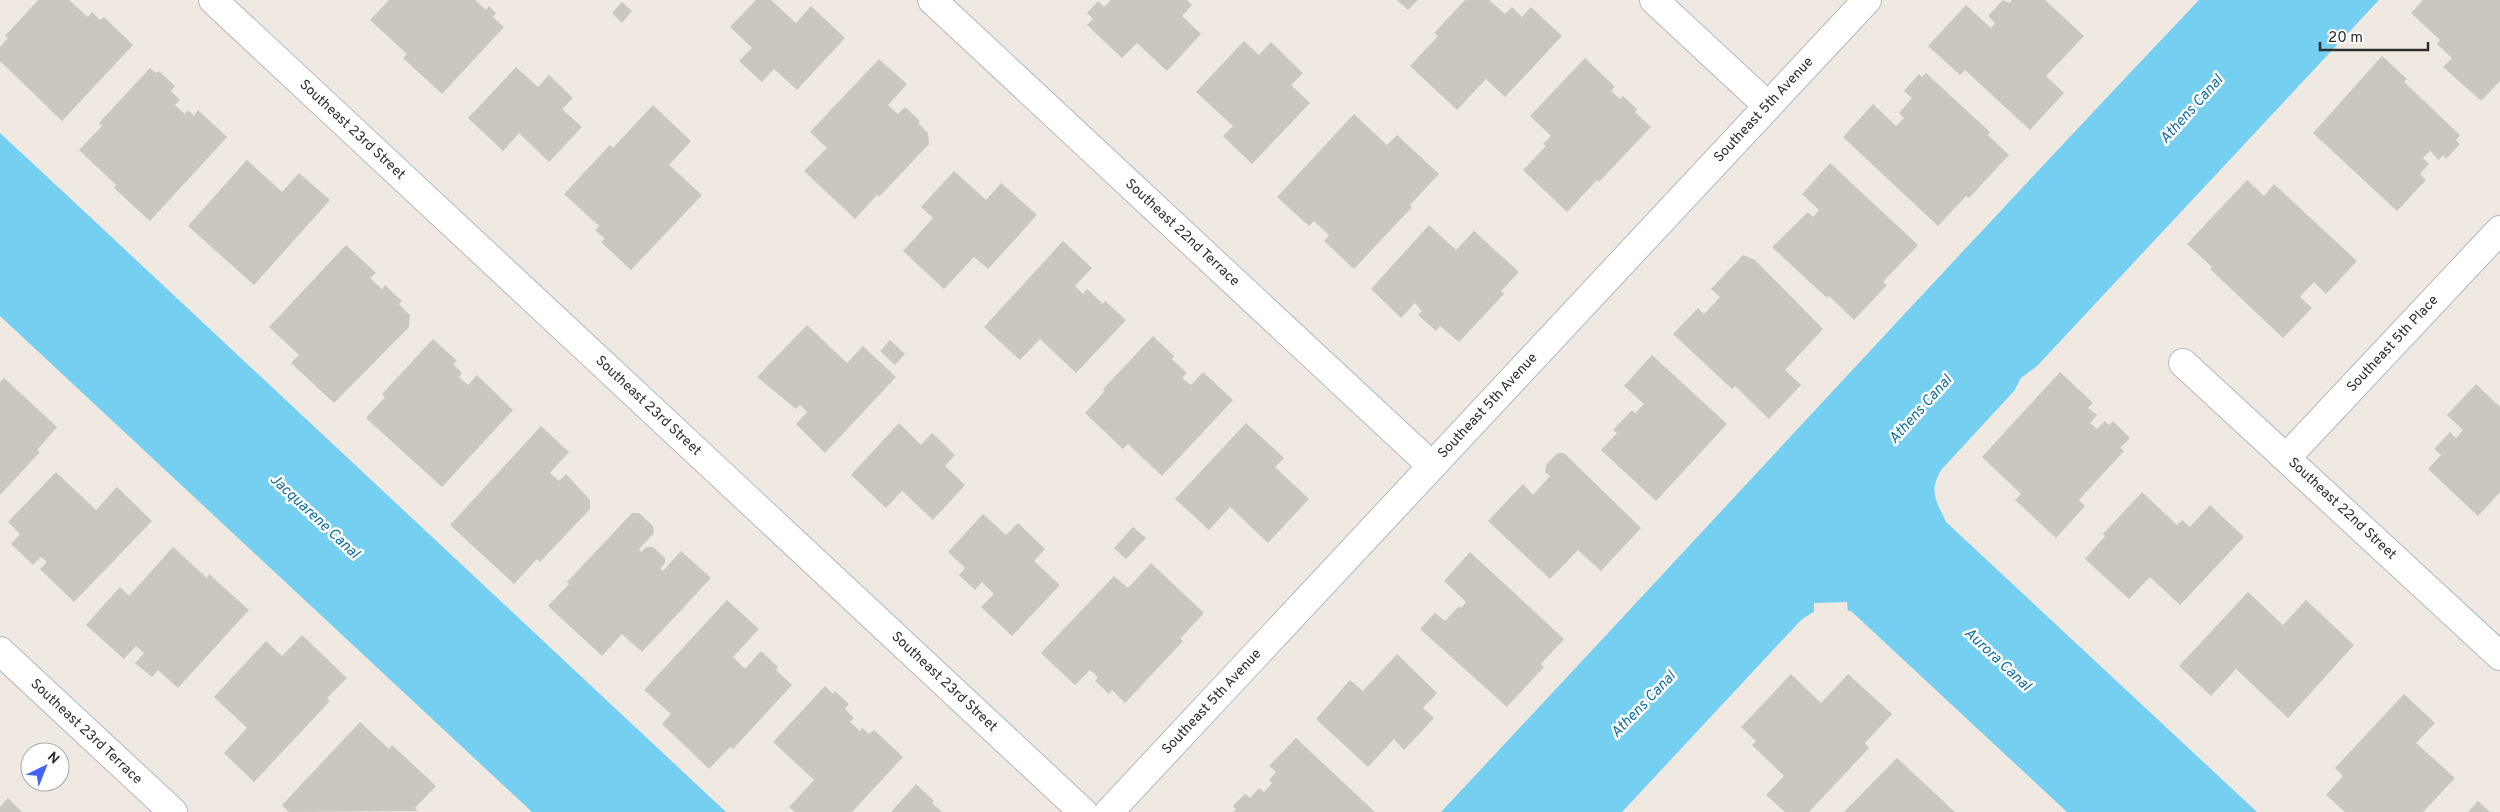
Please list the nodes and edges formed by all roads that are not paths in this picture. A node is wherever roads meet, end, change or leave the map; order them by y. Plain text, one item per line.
1 (213, 0) edge
2 (932, 0) edge
3 (1654, 0) edge
4 (1867, 0) edge
5 (1768, 106) junction
6 (2500, 230) edge
7 (2183, 363) dead end
8 (2286, 458) junction
9 (1432, 466) junction
10 (0, 651) edge
11 (2500, 656) edge
12 (173, 812) edge
13 (1083, 812) edge
14 (1109, 812) edge

1 - 13 street, Southeast 23rd Street
2 - 9 street, Southeast 22nd Terrace
3 - 5 street
4 - 5 street, Southeast 5th Avenue
5 - 9 street, Southeast 5th Avenue
6 - 8 street, Southeast 5th Place
7 - 8 street, Southeast 22nd Street
8 - 11 street, Southeast 22nd Street
9 - 14 street, Southeast 5th Avenue
10 - 12 street, Southeast 23rd Terrace

